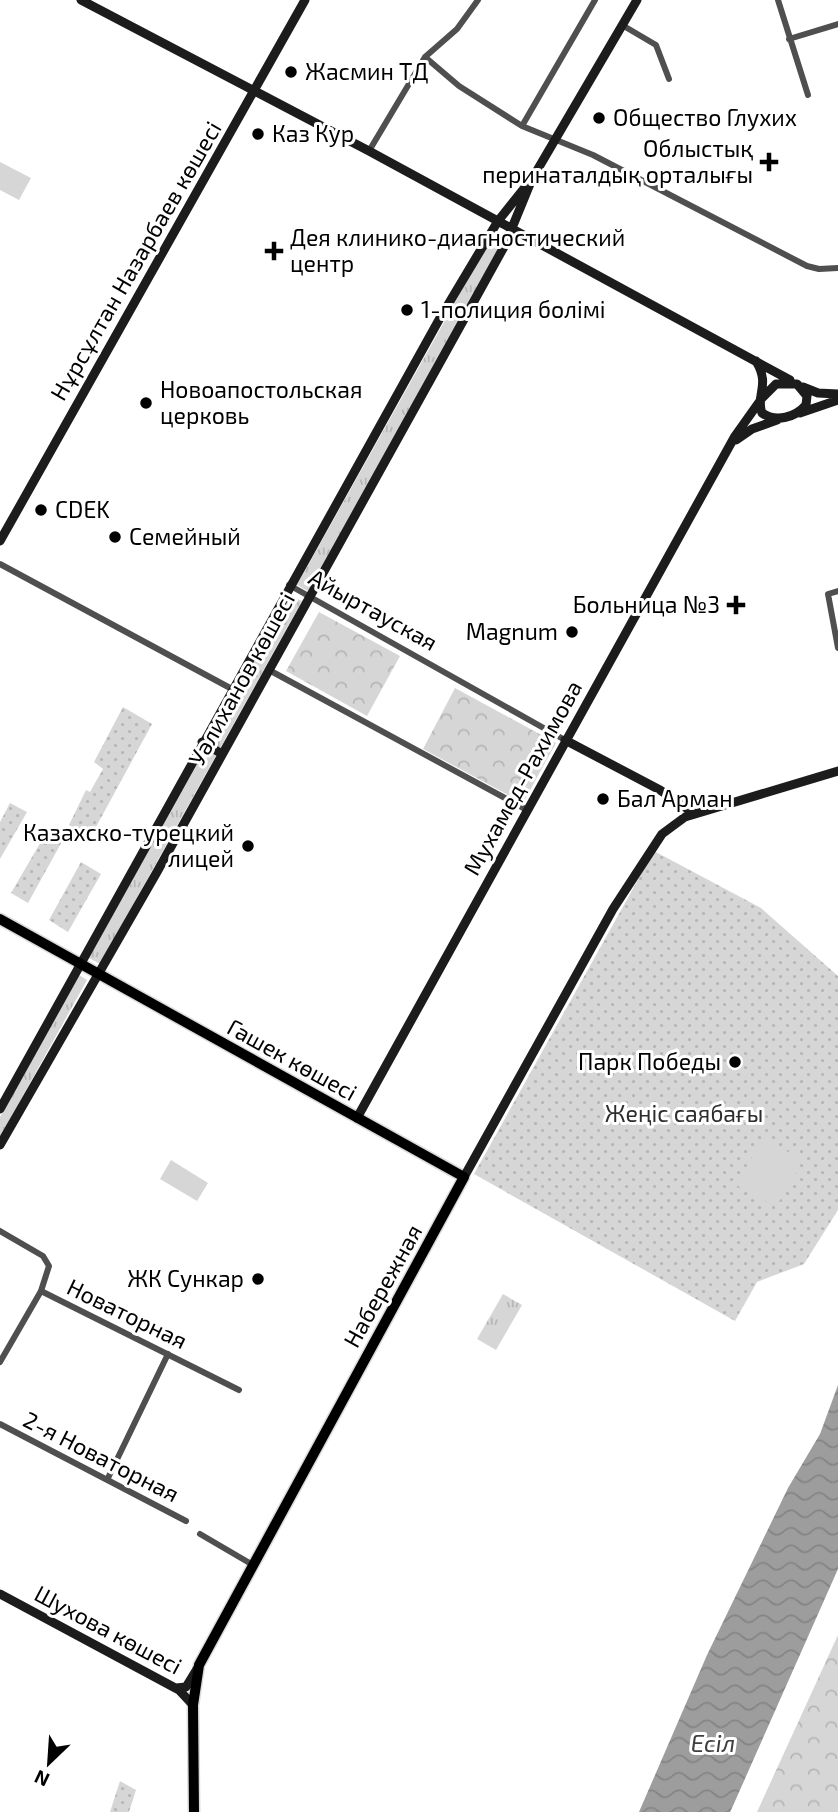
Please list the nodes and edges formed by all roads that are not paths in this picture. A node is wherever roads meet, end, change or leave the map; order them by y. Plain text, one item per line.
1 (81, 0) edge
2 (305, 0) edge
3 (478, 0) edge
4 (595, 0) edge
5 (637, 0) edge
6 (778, 0) edge
7 (838, 24) edge
8 (622, 25) junction
9 (789, 39) junction
10 (425, 57) junction
11 (669, 79) dead end
12 (254, 91) junction
13 (808, 95) dead end
14 (522, 126) junction
15 (554, 140) junction
16 (369, 151) junction
17 (532, 180) junction
18 (498, 221) junction
19 (512, 229) junction
20 (838, 268) edge
21 (756, 361) junction
22 (797, 384) junction
23 (838, 394) edge
24 (762, 398) junction
25 (838, 400) edge
26 (789, 416) junction
27 (722, 457) junction
28 (0, 541) edge
29 (0, 565) edge
30 (289, 585) junction
31 (838, 591) edge
32 (309, 597) junction
33 (838, 648) edge
34 (269, 670) junction
35 (232, 689) junction
36 (565, 740) junction
37 (202, 742) junction
38 (222, 754) junction
39 (838, 771) edge
40 (670, 796) junction
41 (527, 810) junction
42 (695, 814) junction
43 (669, 827) junction
44 (0, 919) edge
45 (79, 963) junction
46 (99, 975) junction
47 (0, 1109) edge
48 (357, 1118) junction
49 (0, 1145) edge
50 (464, 1177) junction
51 (0, 1231) edge
52 (41, 1291) junction
53 (168, 1354) junction
54 (0, 1362) edge
55 (239, 1390) dead end
56 (0, 1424) edge
57 (108, 1478) junction
58 (186, 1521) dead end
59 (200, 1534) dead end
60 (253, 1565) junction
61 (0, 1594) edge
62 (199, 1665) junction
63 (174, 1688) junction
64 (192, 1705) junction
65 (194, 1812) edge

1 - 12 main road
2 - 12 main road, Нұрсұлтан Назарбаев көшесі
3 - 10 street
4 - 14 street
5 - 8 main road
6 - 9 street
7 - 9 street
8 - 11 street
8 - 15 main road
9 - 13 street
10 - 14 street
10 - 16 street
12 - 16 main road
12 - 28 main road, Нұрсұлтан Назарбаев көшесі
14 - 15 street
15 - 17 main road
15 - 20 street
16 - 18 main road
17 - 18 main road, Уәлиханов көшесі
17 - 19 main road, Уәлиханов көшесі
18 - 19 main road
18 - 30 main road, Уәлиханов көшесі
19 - 21 main road
19 - 32 main road, Уәлиханов көшесі
21 - 22 main road
21 - 24 main road
22 - 23 main road
22 - 24 main road
22 - 26 main road
24 - 26 main road
24 - 27 main road
25 - 26 main road
26 - 27 main road
27 - 36 main road, Мухамед-Рахимова
29 - 35 street
30 - 32 street, Айыртауская
30 - 35 main road, Уәлиханов көшесі
31 - 33 street
32 - 34 main road, Уәлиханов көшесі
32 - 36 street, Айыртауская
34 - 38 main road, Уәлиханов көшесі
34 - 41 street
35 - 37 main road, Уәлиханов көшесі
36 - 40 main road, Айыртауская
36 - 41 main road, Мухамед-Рахимова
37 - 38 main road
37 - 45 main road, Уәлиханов көшесі
38 - 46 main road, Уәлиханов көшесі
39 - 42 main road, Набережная
40 - 42 main road, Айыртауская
40 - 43 main road
41 - 48 main road, Мухамед-Рахимова
42 - 43 main road, Набережная
43 - 50 main road, Набережная
44 - 45 main road, Гашек көшесі
45 - 46 main road, Гашек көшесі
45 - 47 main road, Уәлиханов көшесі
46 - 48 main road, Гашек көшесі
46 - 49 main road, Уәлиханов көшесі
48 - 50 main road, Гашек көшесі
50 - 60 main road, Набережная
51 - 52 street, Новаторная
52 - 53 street, Новаторная
52 - 54 street
53 - 55 street, Новаторная
53 - 57 street
56 - 57 street, 2-я Новаторная
57 - 58 street, 2-я Новаторная
59 - 60 street
60 - 62 main road, Набережная
61 - 63 main road, Шухова көшесі
62 - 63 main road
62 - 64 main road, Набережная
63 - 64 main road, Шухова көшесі
64 - 65 main road, Набережная

